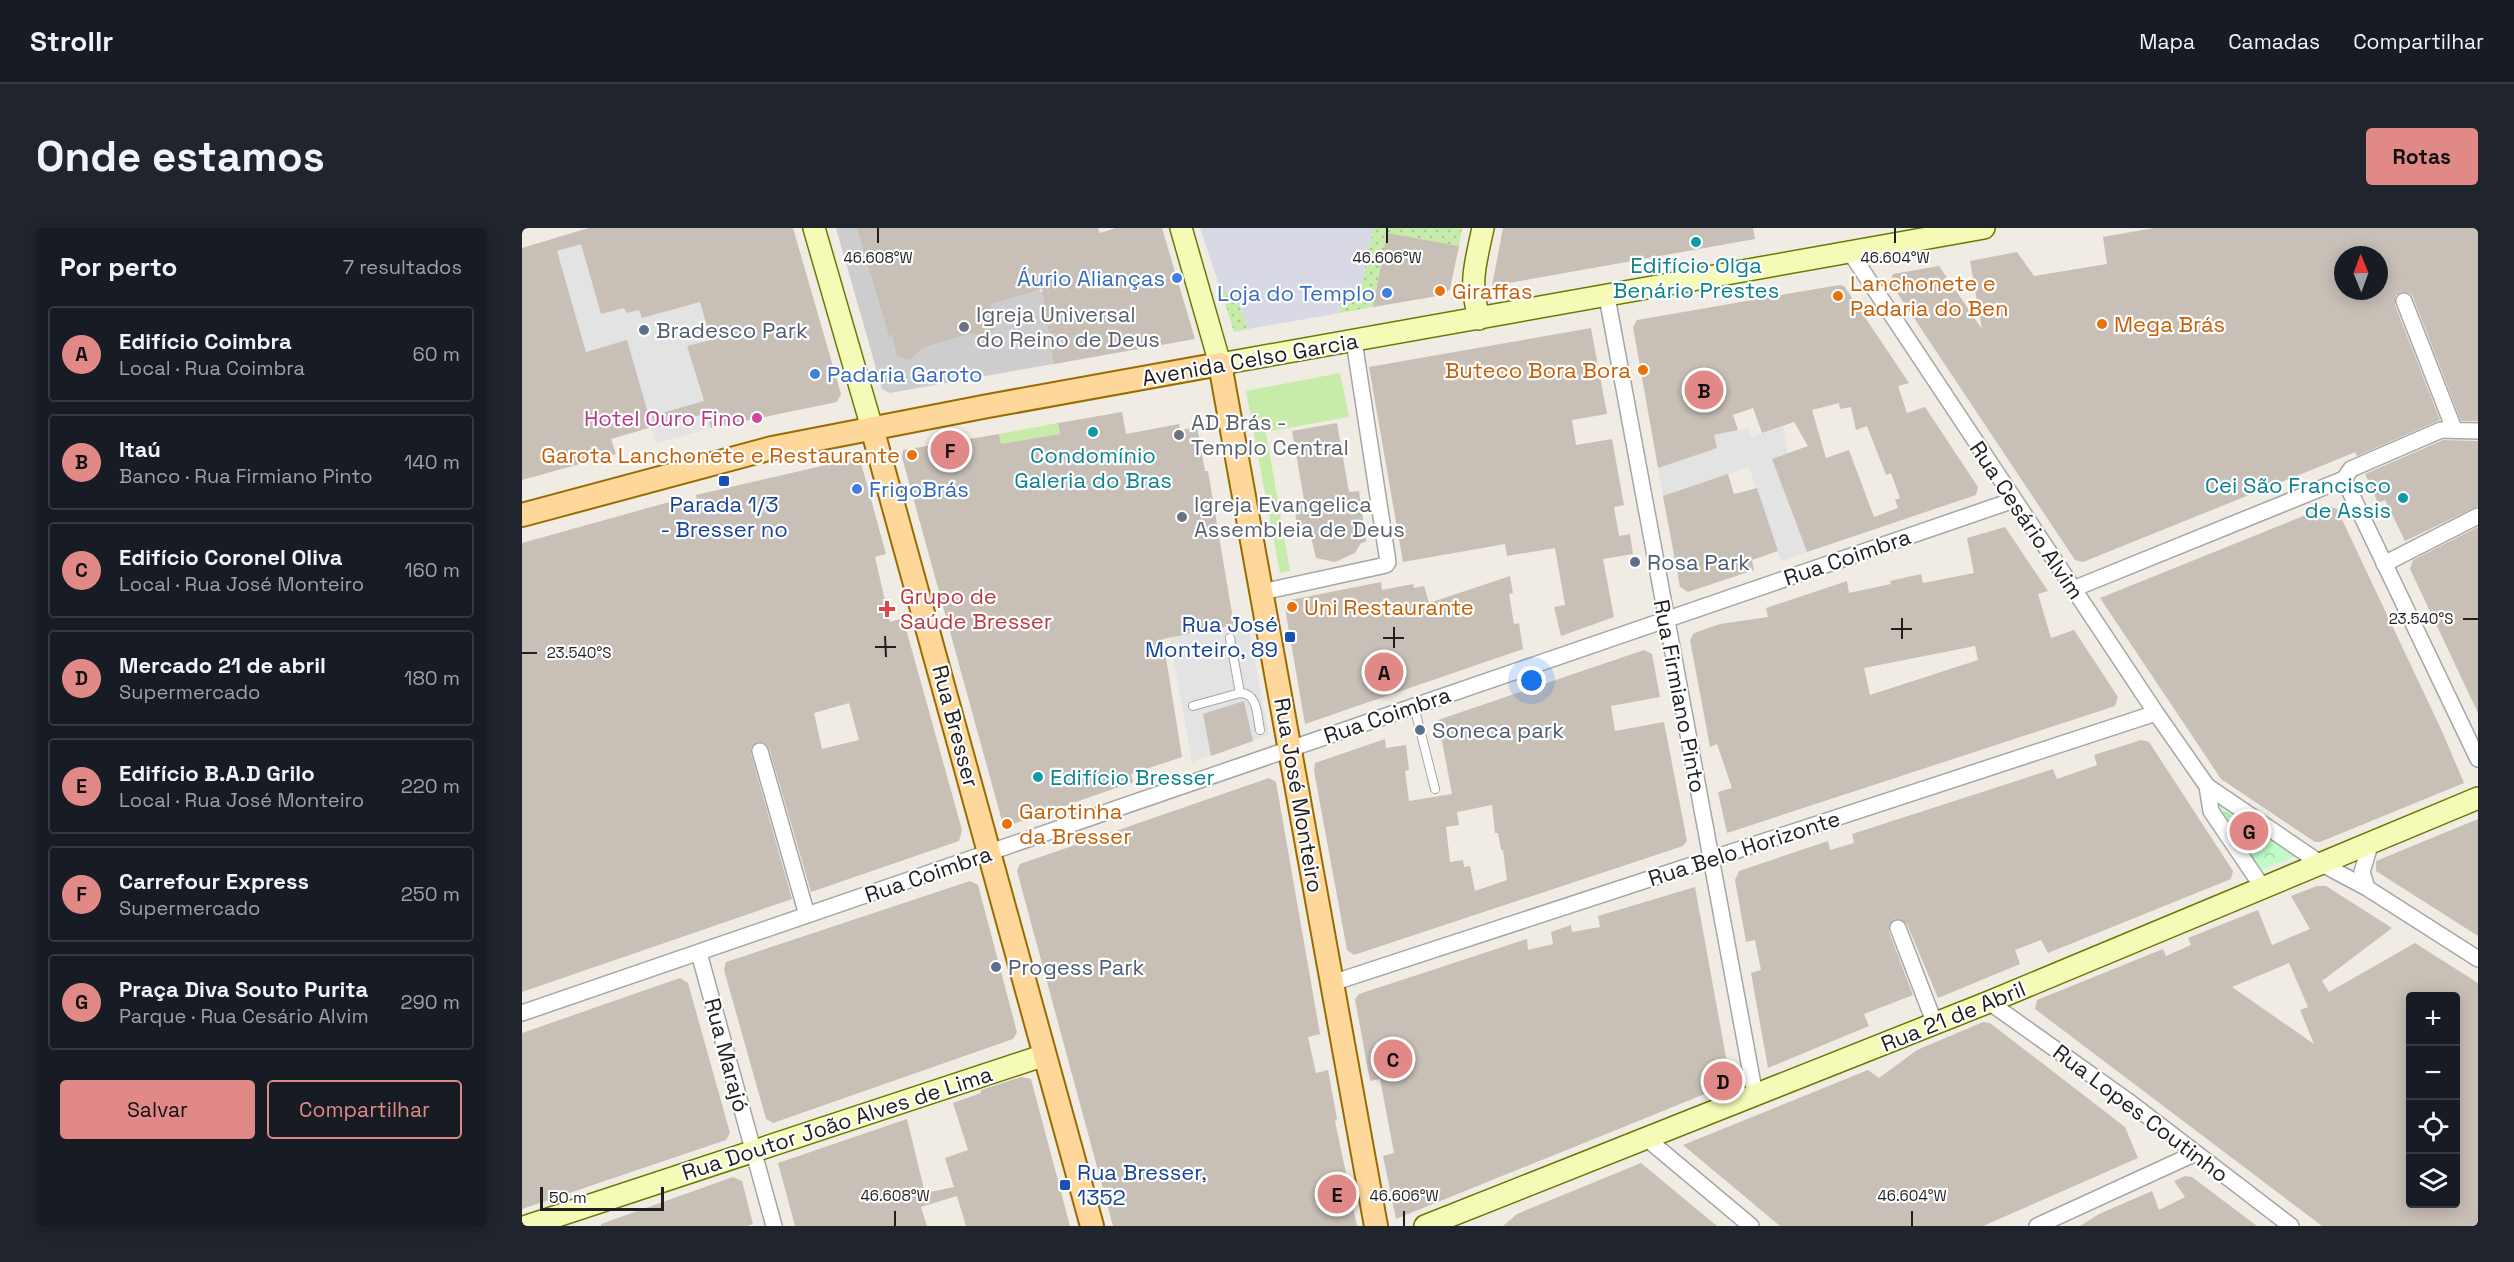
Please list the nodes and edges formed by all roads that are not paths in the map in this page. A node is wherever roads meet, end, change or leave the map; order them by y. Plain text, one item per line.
1 (814, 228) edge
2 (1181, 228) edge
3 (1483, 228) edge
4 (1984, 228) edge
5 (1850, 252) junction
6 (1607, 297) junction
7 (2404, 301) dead end
8 (1479, 319) junction
9 (1354, 341) junction
10 (1220, 364) junction
11 (872, 428) junction
12 (2454, 429) junction
13 (2478, 431) edge
14 (2344, 479) junction
15 (2014, 500) junction
16 (522, 515) edge
17 (2478, 516) edge
18 (2384, 564) junction
19 (2073, 589) junction
20 (1262, 592) junction
21 (1666, 619) junction
22 (1230, 638) dead end
23 (1240, 693) junction
24 (1193, 706) dead end
25 (1414, 706) junction
26 (2156, 713) junction
27 (1260, 730) dead end
28 (1290, 748) junction
29 (760, 752) dead end
30 (2478, 759) edge
31 (2207, 786) junction
32 (1435, 789) dead end
33 (2478, 798) edge
34 (2371, 842) junction
35 (990, 852) junction
36 (1711, 859) junction
37 (2320, 863) junction
38 (2263, 888) junction
39 (2367, 888) junction
40 (807, 915) junction
41 (1898, 928) dead end
42 (699, 953) junction
43 (2478, 959) edge
44 (1332, 983) junction
45 (1989, 1002) junction
46 (522, 1013) edge
47 (1935, 1024) junction
48 (1045, 1054) junction
49 (1755, 1095) junction
50 (1647, 1138) junction
51 (753, 1150) junction
52 (2196, 1153) junction
53 (527, 1226) edge
54 (774, 1226) edge
55 (1092, 1226) edge
56 (1376, 1226) edge
57 (1425, 1226) edge
58 (1751, 1226) edge
59 (2037, 1226) edge
60 (2291, 1226) edge

1 - 11 street, Rua Bresser
2 - 10 street
3 - 8 street
4 - 5 street, Avenida Celso Garcia
5 - 6 street, Avenida Celso Garcia
5 - 15 street, Rua Cesário Alvim
6 - 8 street, Avenida Celso Garcia
6 - 21 street, Rua Firmiano Pinto
7 - 12 street
8 - 9 street, Avenida Celso Garcia
9 - 10 street, Avenida Celso Garcia
9 - 20 street
10 - 11 main road, Avenida Celso Garcia
10 - 20 main road, Rua José Monteiro
11 - 16 main road, Avenida Celso Garcia
11 - 35 main road, Rua Bresser
12 - 13 street
12 - 14 street
14 - 18 street
14 - 19 street
15 - 19 street, Rua Cesário Alvim
15 - 21 street, Rua Coimbra
17 - 18 street
18 - 30 street
19 - 26 street, Rua Cesário Alvim
20 - 28 main road, Rua José Monteiro
21 - 25 street, Rua Coimbra
21 - 36 street, Rua Firmiano Pinto
22 - 23 lane
23 - 24 lane
23 - 27 lane
25 - 28 street, Rua Coimbra
25 - 32 lane
26 - 31 street, Rua Cesário Alvim
26 - 36 street, Rua Belo Horizonte
28 - 35 street, Rua Coimbra
28 - 44 main road, Rua José Monteiro
29 - 40 street
31 - 37 street, Rua Cesário Alvim
31 - 38 street, Rua Cesário Alvim
33 - 34 street, Rua 21 de Abril
34 - 37 street, Rua 21 de Abril
34 - 39 street
35 - 40 street, Rua Coimbra
35 - 48 main road, Rua Bresser
36 - 44 street, Rua Belo Horizonte
36 - 49 street, Rua Firmiano Pinto
37 - 38 street, Rua 21 de Abril
37 - 39 street, Rua Cesário Alvim
38 - 45 street, Rua 21 de Abril
39 - 43 street, Rua Cesário Alvim
40 - 42 street, Rua Coimbra
41 - 47 street
42 - 46 street, Rua Coimbra
42 - 51 street, Rua Marajó
44 - 56 main road, Rua José Monteiro
45 - 47 street, Rua 21 de Abril
45 - 52 street, Rua Lopes Coutinho
47 - 49 street, Rua 21 de Abril
48 - 51 street, Rua Doutor João Alves de Lima
48 - 55 main road, Rua Bresser
49 - 50 street, Rua 21 de Abril
50 - 57 street, Rua 21 de Abril
50 - 58 street
51 - 53 street, Rua Doutor João Alves de Lima
51 - 54 street, Rua Marajó
52 - 59 street
52 - 60 street, Rua Lopes Coutinho

